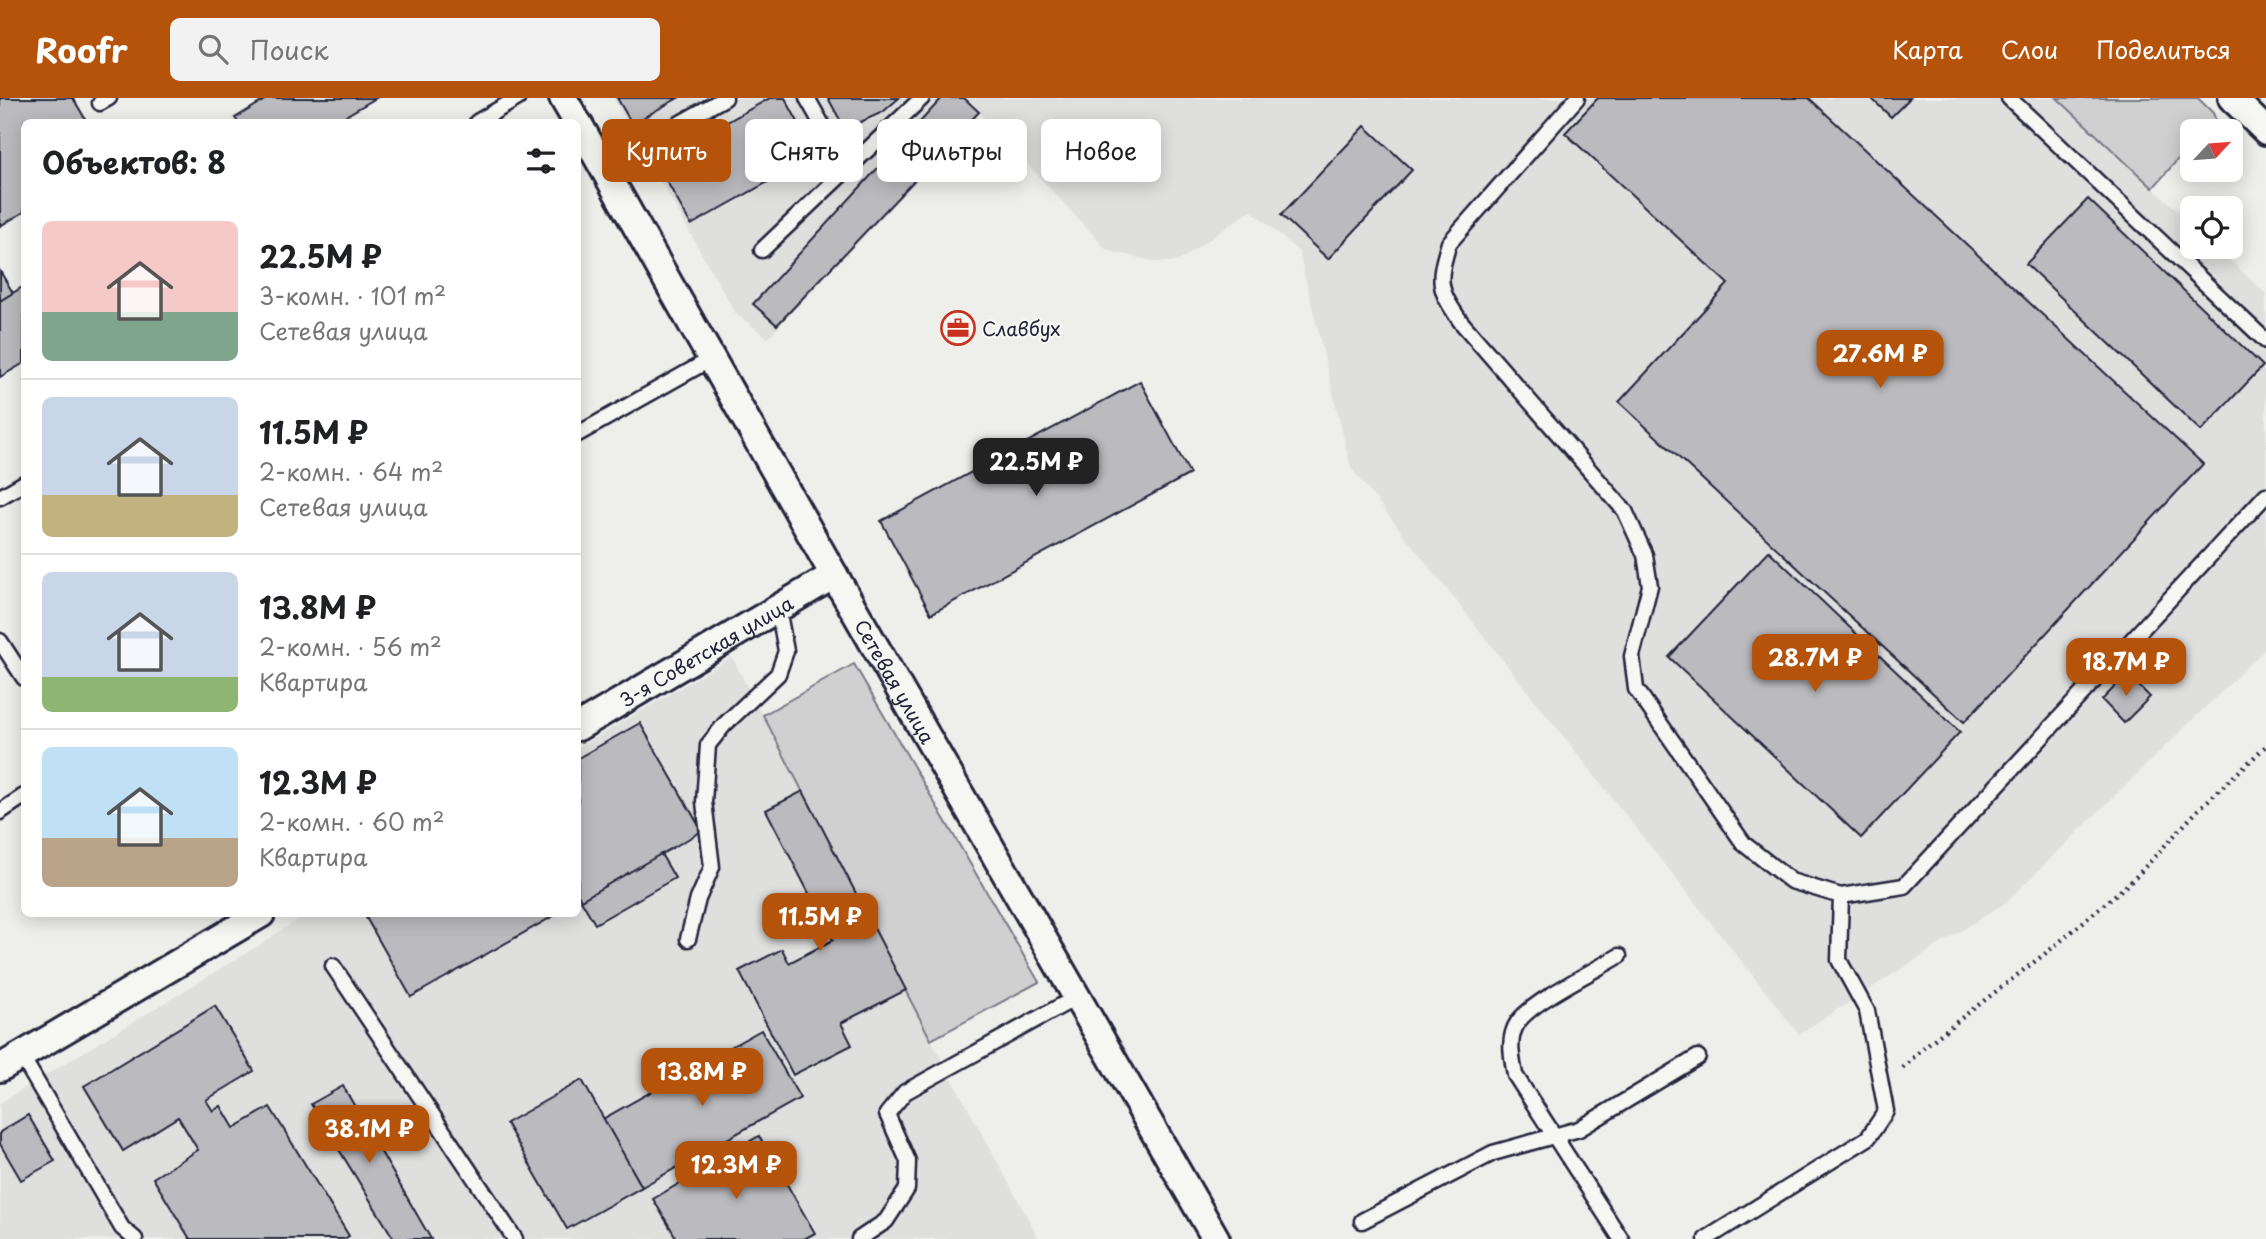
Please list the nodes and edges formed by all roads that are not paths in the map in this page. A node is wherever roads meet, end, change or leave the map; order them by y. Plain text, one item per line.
1 (518, 98) edge
2 (563, 98) edge
3 (725, 98) edge
4 (807, 98) edge
5 (922, 98) edge
6 (1577, 98) edge
7 (2009, 98) edge
8 (2232, 98) edge
9 (482, 119) edge
10 (575, 119) edge
11 (688, 119) edge
12 (819, 119) edge
13 (581, 130) edge
14 (2266, 131) edge
15 (863, 154) edge
16 (833, 182) edge
17 (762, 250) dead end
18 (2266, 341) edge
19 (710, 359) junction
20 (581, 432) edge
21 (21, 485) edge
22 (2266, 495) edge
23 (0, 497) edge
24 (834, 575) junction
25 (778, 608) junction
26 (0, 641) edge
27 (21, 673) edge
28 (581, 725) edge
29 (21, 798) edge
30 (0, 812) edge
31 (1841, 896) junction
32 (256, 917) edge
33 (688, 939) dead end
34 (1619, 956) dead end
35 (333, 966) dead end
36 (1077, 997) junction
37 (1698, 1057) dead end
38 (10, 1062) edge
39 (1554, 1136) junction
40 (1362, 1221) dead end
41 (135, 1239) edge
42 (515, 1239) edge
43 (859, 1239) edge
44 (1216, 1239) edge
45 (1621, 1239) edge
46 (1706, 1239) edge

1 - 9 lane
2 - 10 street, Сетевая улица
3 - 11 lane
4 - 12 lane
5 - 15 lane
6 - 31 lane
7 - 18 lane
8 - 14 street
13 - 19 street, Сетевая улица
16 - 17 lane
19 - 20 lane
19 - 24 street, Сетевая улица
21 - 23 lane
22 - 31 lane
24 - 25 street, 3-я Советская улица
24 - 36 street, Сетевая улица
25 - 28 street, 3-я Советская улица
25 - 33 lane
26 - 27 lane
29 - 30 lane
31 - 46 lane
32 - 38 street
34 - 39 lane
35 - 42 lane
36 - 43 lane
36 - 44 street, Сетевая улица
37 - 39 lane
38 - 41 lane
39 - 40 lane
39 - 45 lane

